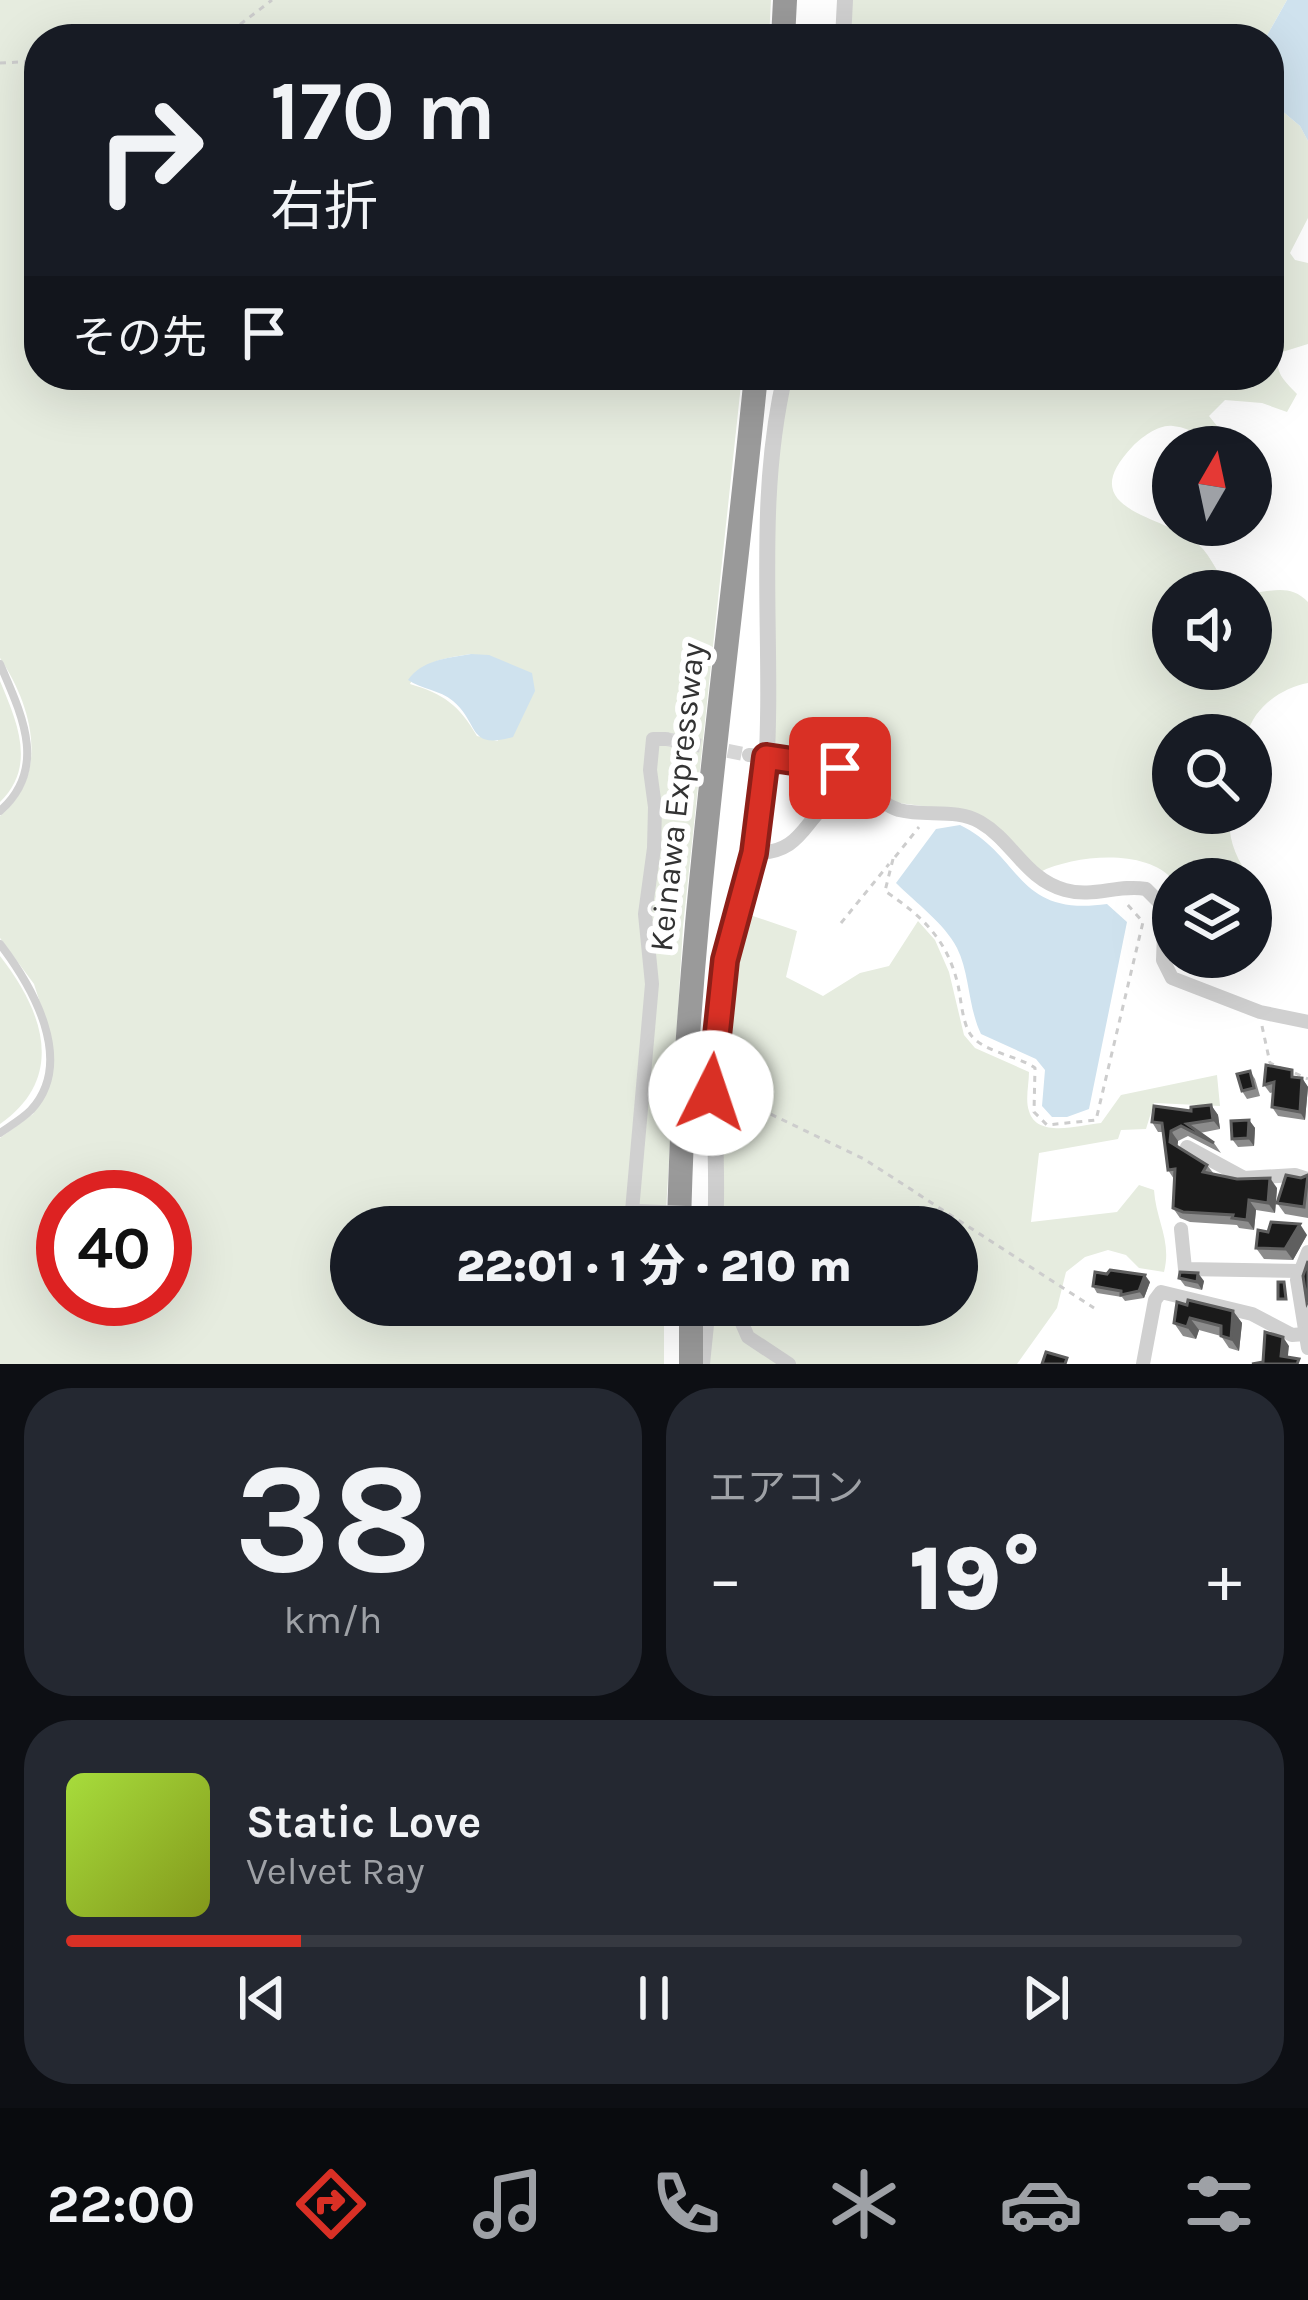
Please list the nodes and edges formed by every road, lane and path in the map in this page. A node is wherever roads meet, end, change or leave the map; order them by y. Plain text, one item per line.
1 (272, 0) edge
2 (241, 24) edge
3 (758, 390) edge
4 (758, 390) edge
5 (782, 390) edge
6 (0, 664) edge
7 (666, 739) dead end
8 (757, 756) junction
9 (881, 802) junction
10 (0, 811) edge
11 (920, 814) junction
12 (754, 853) junction
13 (893, 859) junction
14 (1112, 889) junction
15 (841, 923) dead end
16 (0, 944) edge
17 (1260, 1012) junction
18 (1308, 1022) edge
19 (1308, 1079) edge
20 (760, 1109) dead end
21 (0, 1133) edge
22 (1186, 1147) edge
23 (1308, 1179) edge
24 (632, 1206) edge
25 (680, 1206) edge
26 (707, 1206) edge
27 (708, 1206) edge
28 (1181, 1229) dead end
29 (1308, 1252) edge
30 (1300, 1271) junction
31 (1094, 1308) dead end
32 (677, 1326) edge
33 (691, 1326) edge
34 (706, 1326) edge
35 (743, 1326) edge
36 (1306, 1331) edge
37 (677, 1364) edge
38 (691, 1364) edge
39 (702, 1364) edge
40 (789, 1364) edge
41 (1143, 1364) edge

1 - 2 path
3 - 26 highway, Keinawa Expressway
4 - 25 highway, Keinawa Expressway
5 - 8 street
6 - 10 lane
7 - 24 street, bridge
8 - 9 street
8 - 12 street
9 - 11 street
9 - 12 street
11 - 13 path
11 - 14 street
12 - 27 street
13 - 14 path
13 - 15 path
14 - 17 street
16 - 21 lane
17 - 18 street
17 - 19 path
20 - 31 path
22 - 23 street
28 - 30 street
29 - 30 street
30 - 36 street
32 - 37 highway
33 - 38 highway
34 - 39 street
35 - 40 street
36 - 41 street

